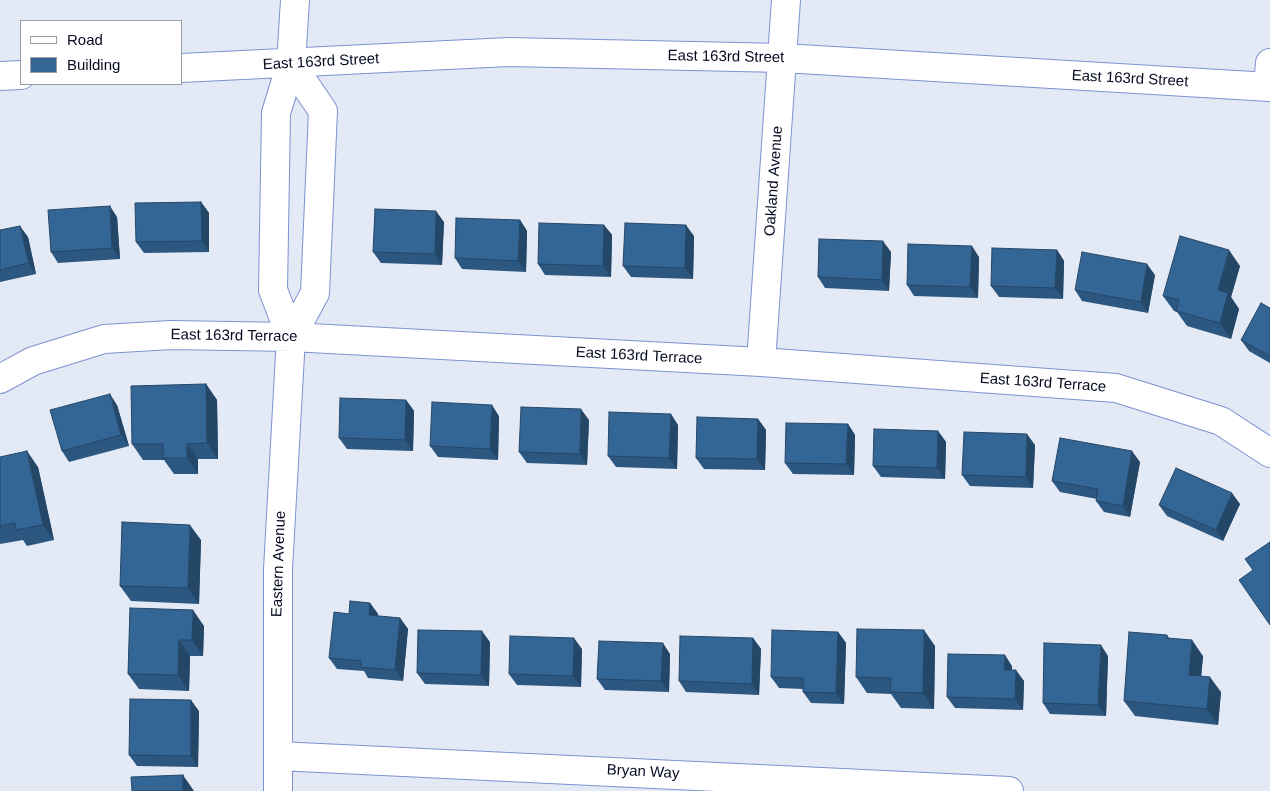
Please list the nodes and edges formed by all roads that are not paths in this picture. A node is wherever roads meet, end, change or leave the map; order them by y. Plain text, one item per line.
1 (295, 0) edge
2 (786, 0) edge
3 (783, 58) junction
4 (292, 64) junction
5 (182, 68) edge
6 (20, 75) edge
7 (0, 76) edge
8 (1270, 79) edge
9 (292, 337) junction
10 (761, 362) junction
11 (0, 378) edge
12 (1270, 453) edge
13 (278, 756) junction
14 (278, 791) edge
15 (1009, 791) edge

1 - 4 street, Eastern Avenue
2 - 3 street, Oakland Avenue
3 - 4 street, East 163rd Street
3 - 8 street, East 163rd Street
3 - 10 street, Oakland Avenue
4 - 5 street, East 163rd Street
4 - 9 street, Eastern Avenue
4 - 9 street, Eastern Avenue
6 - 7 street
9 - 10 street, East 163rd Terrace
9 - 11 street, East 163rd Terrace
9 - 13 street, Eastern Avenue
10 - 12 street, East 163rd Terrace
13 - 14 street, Eastern Avenue
13 - 15 street, Bryan Way

